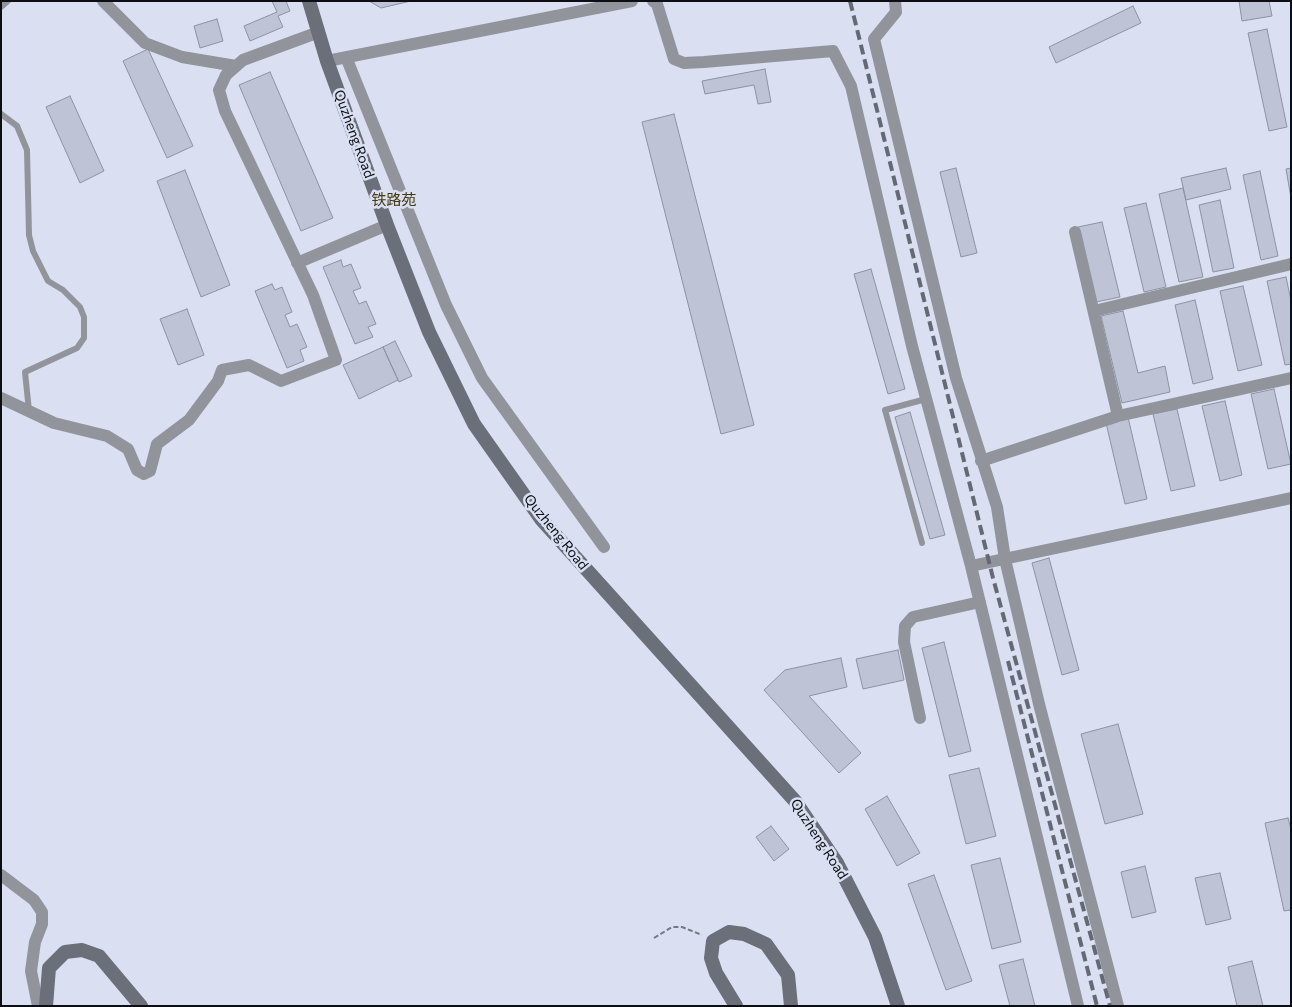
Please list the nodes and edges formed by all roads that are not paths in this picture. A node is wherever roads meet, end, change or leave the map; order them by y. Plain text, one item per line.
1 (8, 1) edge
2 (103, 1) edge
3 (309, 1) edge
4 (632, 1) edge
5 (653, 1) edge
6 (895, 1) edge
7 (1, 7) edge
8 (319, 32) junction
9 (346, 57) junction
10 (327, 61) junction
11 (236, 66) junction
12 (1, 114) edge
13 (387, 226) junction
14 (1075, 232) dead end
15 (297, 263) junction
16 (1291, 264) edge
17 (1094, 311) junction
18 (1291, 378) edge
19 (1, 398) edge
20 (926, 399) junction
21 (29, 411) junction
22 (1118, 416) junction
23 (981, 461) junction
24 (1291, 498) edge
25 (922, 543) dead end
26 (604, 547) dead end
27 (1005, 558) junction
28 (971, 566) junction
29 (980, 602) junction
30 (920, 718) dead end
31 (1, 875) edge
32 (38, 1006) edge
33 (46, 1006) edge
34 (141, 1006) edge
35 (736, 1006) edge
36 (791, 1006) edge
37 (898, 1006) edge
38 (1078, 1006) edge
39 (1118, 1006) edge

1 - 7 lane
2 - 11 street
3 - 8 main road, Quzheng Road
4 - 9 street
5 - 20 street
6 - 23 street
8 - 10 main road, Quzheng Road
8 - 11 street
9 - 10 street
9 - 26 street
10 - 13 main road, Quzheng Road
11 - 15 street
12 - 21 lane
13 - 15 street
13 - 37 main road, Quzheng Road
14 - 17 street
15 - 21 street
16 - 17 street
17 - 22 street
18 - 22 street
19 - 21 street
20 - 25 lane
20 - 28 street
22 - 23 street
23 - 27 street
24 - 27 street
27 - 28 street
27 - 39 street
28 - 29 street
29 - 30 street
29 - 38 street
31 - 32 street
33 - 34 main road
35 - 36 main road

